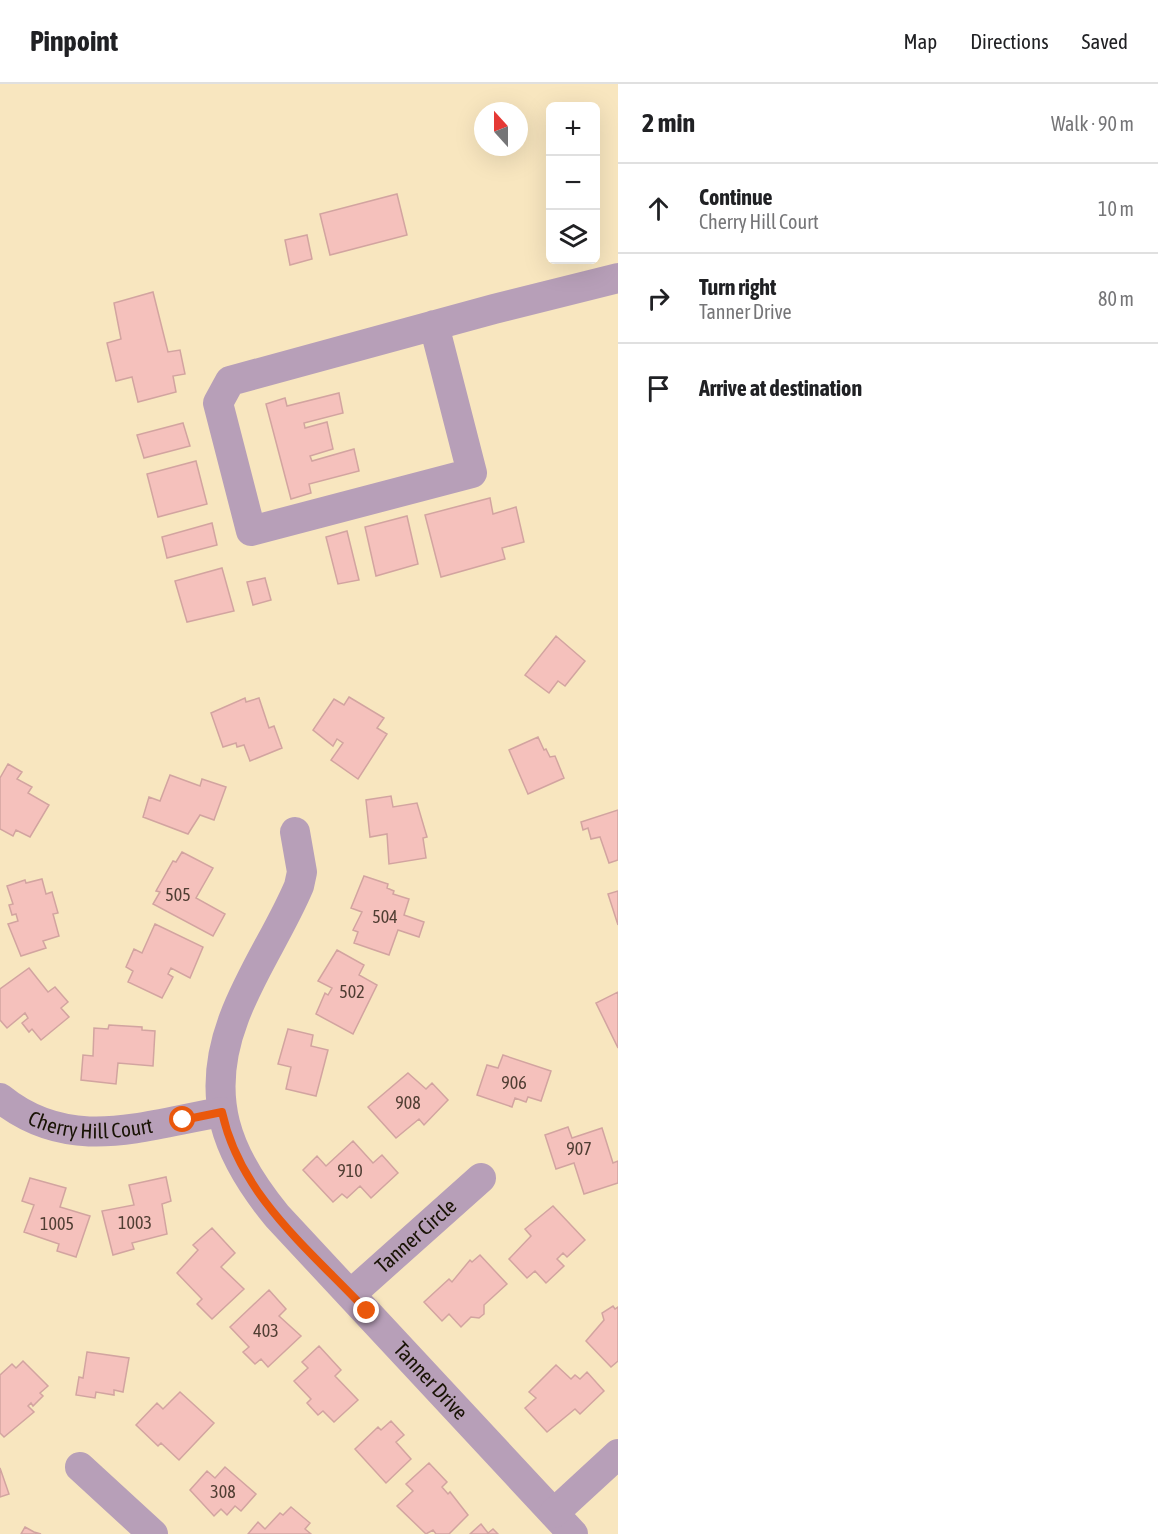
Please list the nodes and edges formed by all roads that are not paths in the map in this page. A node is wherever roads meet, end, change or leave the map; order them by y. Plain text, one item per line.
1 (618, 278) edge
2 (434, 325) junction
3 (296, 832) dead end
4 (0, 1098) edge
5 (222, 1112) junction
6 (481, 1178) dead end
7 (351, 1294) junction
8 (618, 1454) edge
9 (80, 1467) dead end
10 (564, 1524) edge
11 (153, 1534) edge

1 - 2 street
2 - 2 street
3 - 5 street, Tanner Drive
4 - 5 street, Cherry Hill Court
5 - 7 street, Tanner Drive
6 - 7 street, Tanner Circle
7 - 10 street, Tanner Drive
8 - 10 street
9 - 11 street

